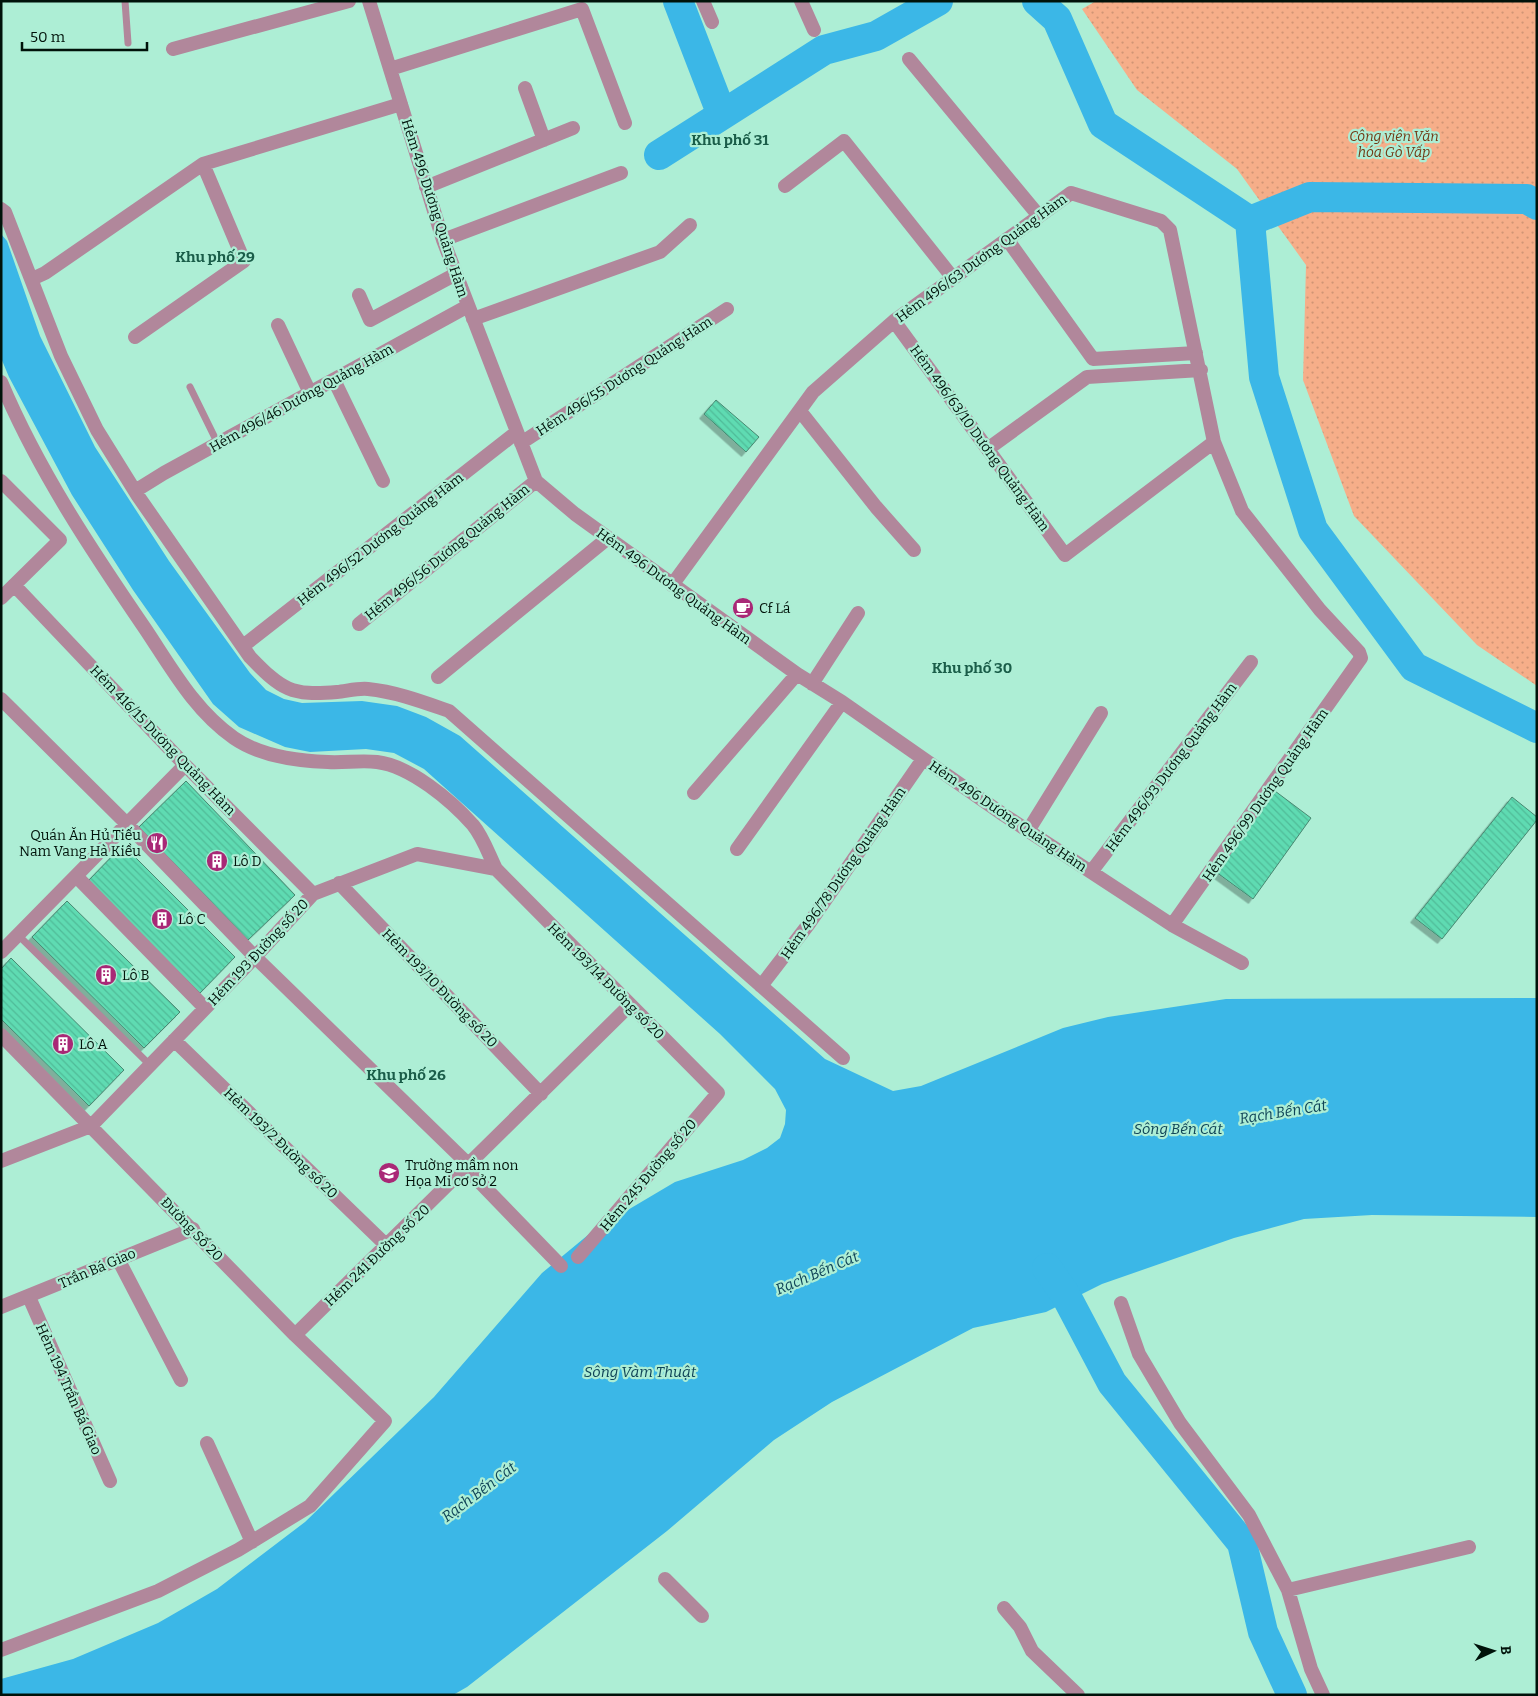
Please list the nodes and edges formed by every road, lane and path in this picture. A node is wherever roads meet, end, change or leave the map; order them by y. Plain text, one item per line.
1 (125, 1) edge
2 (349, 1) edge
3 (369, 1) edge
4 (703, 1) edge
5 (801, 1) edge
6 (712, 22) dead end
7 (814, 30) dead end
8 (128, 43) dead end
9 (172, 49) dead end
10 (908, 59) dead end
11 (390, 69) junction
12 (524, 88) dead end
13 (401, 104) junction
14 (625, 122) dead end
15 (573, 128) dead end
16 (544, 140) junction
17 (203, 164) junction
18 (621, 173) dead end
19 (785, 186) dead end
20 (426, 187) junction
21 (1, 209) edge
22 (1039, 216) junction
23 (690, 225) dead end
24 (1007, 239) junction
25 (443, 240) junction
26 (456, 274) junction
27 (953, 278) junction
28 (32, 279) junction
29 (359, 295) dead end
30 (727, 309) dead end
31 (471, 313) junction
32 (894, 321) junction
33 (278, 325) dead end
34 (135, 337) dead end
35 (1196, 353) junction
36 (1093, 359) junction
37 (1201, 370) junction
38 (1087, 377) junction
39 (334, 380) junction
40 (1, 382) edge
41 (190, 387) dead end
42 (310, 393) junction
43 (800, 411) junction
44 (519, 438) junction
45 (1214, 442) junction
46 (218, 444) junction
47 (989, 448) junction
48 (1, 481) edge
49 (536, 481) junction
50 (383, 482) dead end
51 (135, 491) junction
52 (608, 538) junction
53 (914, 550) dead end
54 (672, 584) junction
55 (14, 585) junction
56 (1, 598) edge
57 (858, 613) dead end
58 (358, 624) dead end
59 (243, 646) junction
60 (1251, 662) dead end
61 (1358, 664) joint
62 (797, 674) junction
63 (438, 676) dead end
64 (812, 684) junction
65 (1, 699) edge
66 (842, 702) junction
67 (1101, 713) dead end
68 (923, 759) junction
69 (185, 765) junction
70 (694, 794) dead end
71 (128, 825) junction
72 (1028, 831) junction
73 (737, 849) dead end
74 (496, 869) junction
75 (1091, 872) junction
76 (77, 877) junction
77 (339, 883) junction
78 (313, 894) junction
79 (1172, 925) junction
80 (18, 935) junction
81 (1, 952) edge
82 (255, 957) junction
83 (1242, 963) dead end
84 (761, 986) junction
85 (629, 1006) junction
86 (205, 1008) junction
87 (3, 1040) edge
88 (174, 1040) junction
89 (843, 1058) dead end
90 (150, 1065) junction
91 (718, 1093) joint
92 (541, 1094) junction
93 (91, 1126) junction
94 (1, 1161) edge
95 (467, 1167) junction
96 (193, 1229) junction
97 (387, 1246) junction
98 (578, 1257) dead end
99 (118, 1259) junction
100 (561, 1266) dead end
101 (29, 1297) junction
102 (1121, 1303) dead end
103 (1, 1308) edge
104 (295, 1335) junction
105 (181, 1380) dead end
106 (207, 1443) dead end
107 (110, 1481) dead end
108 (252, 1542) junction
109 (1469, 1547) dead end
110 (665, 1579) dead end
111 (1288, 1590) junction
112 (1004, 1608) dead end
113 (702, 1616) dead end
114 (1, 1650) edge
115 (1078, 1695) edge
116 (1323, 1695) edge

1 - 8 lane
2 - 9 street
3 - 11 street, Hẻm 496 Dương Quảng Hàm
4 - 6 street
5 - 7 street
10 - 22 street
11 - 13 street, Hẻm 496 Dương Quảng Hàm
11 - 14 street
12 - 16 street
13 - 17 street
13 - 20 street, Hẻm 496 Dương Quảng Hàm
15 - 16 street
16 - 20 street
17 - 28 street
17 - 34 street
18 - 25 street
19 - 27 street
20 - 25 street, Hẻm 496 Dương Quảng Hàm
21 - 28 street
22 - 24 street, Hẻm 496/63 Dương Quảng Hàm
22 - 35 street, Hẻm 496/63 Dương Quảng Hàm
23 - 31 street, Hẻm 496/46 Dương Quảng Hàm
24 - 27 street, Hẻm 496/63 Dương Quảng Hàm
24 - 36 street
25 - 26 street, Hẻm 496 Dương Quảng Hàm
26 - 29 street
26 - 31 street, Hẻm 496 Dương Quảng Hàm
27 - 32 street, Hẻm 496/63 Dương Quảng Hàm
28 - 51 street
30 - 44 street, Hẻm 496/55 Dương Quảng Hàm
31 - 39 street, Hẻm 496/46 Dương Quảng Hàm
31 - 44 street, Hẻm 496 Dương Quảng Hàm
32 - 43 street, Hẻm 496/63 Dương Quảng Hàm
32 - 47 street, Hẻm 496/63/10 Dương Quảng Hàm
33 - 42 street
35 - 36 street
35 - 37 street, Hẻm 496/63 Dương Quảng Hàm
36 - 38 street
37 - 38 street
37 - 45 street, Hẻm 496/63 Dương Quảng Hàm
38 - 47 street
39 - 42 street, Hẻm 496/46 Dương Quảng Hàm
39 - 50 street
40 - 74 street, Hẻm 193/14 Đường số 20
41 - 46 lane
42 - 46 street, Hẻm 496/46 Dương Quảng Hàm
43 - 53 street
43 - 54 street, Hẻm 496/63 Dương Quảng Hàm
44 - 49 street, Hẻm 496 Dương Quảng Hàm
44 - 59 street, Hẻm 496/52 Dương Quảng Hàm
45 - 47 street, Hẻm 496/63/10 Dương Quảng Hàm
45 - 61 street, Hẻm 496/63 Dương Quảng Hàm
46 - 51 street, Hẻm 496/46 Dương Quảng Hàm
48 - 55 street
49 - 52 street, Hẻm 496 Dương Quảng Hàm
49 - 58 street, Hẻm 496/56 Dương Quảng Hàm
51 - 59 street
52 - 54 street, Hẻm 496 Dương Quảng Hàm
52 - 63 street
54 - 62 street, Hẻm 496 Dương Quảng Hàm
55 - 56 street
55 - 69 street, Hẻm 416/15 Dương Quảng Hàm
57 - 64 street
59 - 84 street
60 - 75 street, Hẻm 496/93 Dương Quảng Hàm
61 - 79 street, Hẻm 496/99 Dương Quảng Hàm
62 - 64 street, Hẻm 496 Dương Quảng Hàm
62 - 70 street
64 - 66 street, Hẻm 496 Dương Quảng Hàm
65 - 71 street
66 - 68 street, Hẻm 496 Dương Quảng Hàm
66 - 73 street
67 - 72 street
68 - 72 street, Hẻm 496 Dương Quảng Hàm
68 - 84 street, Hẻm 496/78 Dương Quảng Hàm
69 - 71 street
69 - 78 street, Hẻm 416/15 Dương Quảng Hàm
71 - 76 street
71 - 82 street
72 - 75 street, Hẻm 496 Dương Quảng Hàm
74 - 77 street, Hẻm 193 Đường số 20
74 - 85 street, Hẻm 193/14 Đường số 20
75 - 79 street, Hẻm 496 Dương Quảng Hàm
76 - 80 street
76 - 86 street
77 - 78 street, Hẻm 193 Đường số 20
77 - 92 street, Hẻm 193/10 Đường số 20
78 - 82 street, Hẻm 193 Đường số 20
79 - 83 street, Hẻm 496 Dương Quảng Hàm
80 - 81 street
80 - 90 lane
82 - 86 street, Hẻm 193 Đường số 20
82 - 95 street
84 - 89 street
85 - 91 street, Hẻm 193/14 Đường số 20
85 - 92 street, Hẻm 241 Đường số 20
86 - 88 street, Hẻm 193 Đường số 20
87 - 93 street, Đường Số 20
88 - 90 street, Hẻm 193 Đường số 20
88 - 97 street, Hẻm 193/2 Đường số 20
90 - 93 street, Hẻm 193 Đường số 20
91 - 98 street, Hẻm 245 Đường số 20
92 - 95 street, Hẻm 241 Đường số 20
93 - 94 street
93 - 96 street, Đường Số 20
95 - 97 street, Hẻm 241 Đường số 20
95 - 100 street
96 - 99 street, Trần Bá Giao
96 - 104 street, Đường Số 20
97 - 104 street, Hẻm 241 Đường số 20
99 - 101 street, Trần Bá Giao
99 - 105 street
101 - 103 street, Trần Bá Giao
101 - 107 street, Hẻm 194 Trần Bá Giao
102 - 111 street
104 - 108 street, Đường Số 20
106 - 108 street
108 - 114 street
109 - 111 street
110 - 113 street
111 - 116 street
112 - 115 street

